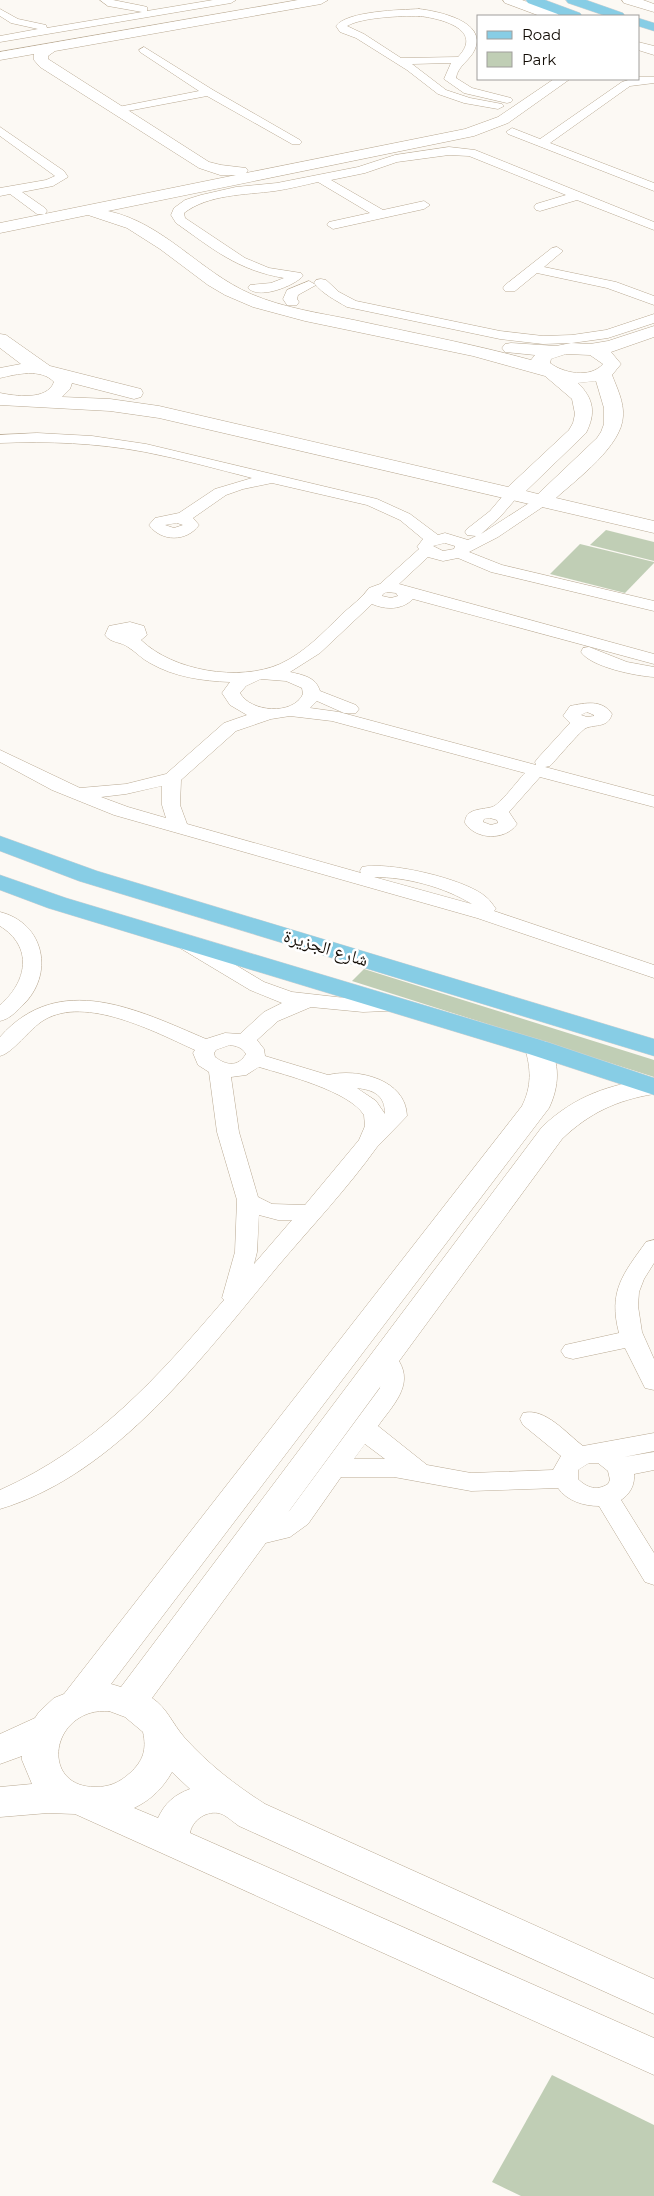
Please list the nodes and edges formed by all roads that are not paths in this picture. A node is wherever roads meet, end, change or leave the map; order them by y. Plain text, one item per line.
1 (231, 0) edge
2 (268, 0) edge
3 (321, 0) edge
4 (510, 0) edge
5 (533, 0) edge
6 (573, 0) edge
7 (630, 0) edge
8 (643, 0) edge
9 (109, 2) edge
10 (216, 2) edge
11 (654, 4) edge
12 (654, 8) edge
13 (164, 11) junction
14 (0, 12) edge
15 (549, 15) edge
16 (570, 15) edge
17 (615, 15) edge
18 (370, 18) junction
19 (110, 20) junction
20 (15, 21) junction
21 (639, 22) edge
22 (654, 27) edge
23 (62, 28) junction
24 (473, 30) edge
25 (360, 36) junction
26 (639, 38) edge
27 (0, 39) edge
28 (0, 46) edge
29 (51, 47) junction
30 (647, 48) edge
31 (144, 50) dead end
32 (469, 55) edge
33 (0, 56) edge
34 (0, 60) edge
35 (398, 61) junction
36 (450, 79) junction
37 (536, 80) edge
38 (562, 80) edge
39 (654, 80) edge
40 (428, 81) junction
41 (209, 92) junction
42 (478, 94) junction
43 (468, 101) junction
44 (502, 103) junction
45 (117, 110) junction
46 (0, 130) edge
47 (512, 132) dead end
48 (296, 142) dead end
49 (542, 143) junction
50 (380, 152) junction
51 (333, 175) junction
52 (238, 176) junction
53 (185, 177) junction
54 (319, 178) junction
55 (306, 181) junction
56 (651, 183) edge
57 (6, 191) edge
58 (578, 195) junction
59 (146, 199) junction
60 (424, 205) dead end
61 (540, 207) dead end
62 (41, 211) junction
63 (84, 212) junction
64 (381, 214) junction
65 (0, 219) edge
66 (332, 225) dead end
67 (654, 226) edge
68 (0, 228) edge
69 (557, 251) dead end
70 (534, 269) junction
71 (294, 278) junction
72 (315, 284) junction
73 (254, 288) junction
74 (510, 288) dead end
75 (654, 301) edge
76 (292, 302) junction
77 (654, 318) edge
78 (654, 331) edge
79 (0, 339) edge
80 (654, 346) edge
81 (589, 350) junction
82 (554, 351) junction
83 (607, 369) junction
84 (50, 372) junction
85 (549, 372) junction
86 (0, 373) edge
87 (11, 401) edge
88 (7, 445) edge
89 (211, 464) junction
90 (220, 478) junction
91 (278, 480) junction
92 (244, 484) junction
93 (518, 489) junction
94 (215, 493) junction
95 (548, 496) junction
96 (654, 513) edge
97 (183, 518) dead end
98 (654, 527) edge
99 (430, 545) junction
100 (460, 547) junction
101 (391, 596) junction
102 (654, 606) edge
103 (552, 631) junction
104 (130, 639) dead end
105 (614, 648) junction
106 (307, 656) junction
107 (599, 657) junction
108 (654, 659) edge
109 (654, 672) edge
110 (198, 674) junction
111 (261, 675) junction
112 (307, 687) junction
113 (235, 699) junction
114 (290, 711) junction
115 (268, 714) junction
116 (581, 722) dead end
117 (230, 727) junction
118 (0, 755) edge
119 (540, 766) junction
120 (172, 778) junction
121 (654, 791) edge
122 (76, 794) junction
123 (654, 802) edge
124 (498, 813) dead end
125 (180, 829) junction
126 (0, 843) edge
127 (0, 882) edge
128 (116, 884) junction
129 (154, 896) junction
130 (90, 912) junction
131 (0, 918) edge
132 (125, 923) junction
133 (176, 938) junction
134 (654, 972) edge
135 (257, 986) junction
136 (307, 1002) junction
137 (401, 1006) junction
138 (0, 1015) edge
139 (206, 1047) junction
140 (244, 1047) junction
141 (538, 1048) junction
142 (654, 1048) edge
143 (0, 1050) edge
144 (219, 1070) junction
145 (654, 1086) edge
146 (523, 1123) junction
147 (552, 1133) junction
148 (248, 1200) junction
149 (312, 1210) junction
150 (654, 1247) edge
151 (232, 1306) junction
152 (631, 1338) junction
153 (573, 1352) dead end
154 (385, 1358) junction
155 (654, 1382) edge
156 (532, 1419) dead end
157 (364, 1428) junction
158 (654, 1442) edge
159 (587, 1455) junction
160 (654, 1461) edge
161 (335, 1468) junction
162 (620, 1468) junction
163 (423, 1472) junction
164 (564, 1479) junction
165 (606, 1496) junction
166 (0, 1500) edge
167 (252, 1537) junction
168 (654, 1575) edge
169 (115, 1653) junction
170 (153, 1670) junction
171 (78, 1701) junction
172 (129, 1702) junction
173 (37, 1732) junction
174 (162, 1736) junction
175 (0, 1750) edge
176 (225, 1798) junction
177 (75, 1799) junction
178 (0, 1802) edge
179 (171, 1841) junction
180 (654, 1997) edge
181 (654, 2057) edge

1 - 10 street
2 - 28 street
3 - 29 street
4 - 15 street
5 - 16 main road
6 - 17 main road
7 - 12 street
8 - 11 street
9 - 13 street
9 - 19 street
10 - 13 street
13 - 19 street
14 - 20 street
18 - 24 street
18 - 25 street
18 - 25 street
19 - 23 street
20 - 23 street
20 - 27 street
21 - 22 main road
23 - 27 street
24 - 32 street
25 - 35 street
26 - 30 main road
29 - 33 street
29 - 45 street
31 - 41 street
32 - 35 street
32 - 36 street
34 - 53 street
35 - 40 street
36 - 40 street
36 - 42 street
37 - 44 street
38 - 50 street
39 - 49 street
40 - 43 street
41 - 45 street
41 - 48 street
42 - 43 street
42 - 44 street
43 - 44 street
44 - 52 street
45 - 52 street
46 - 57 street
47 - 49 street
49 - 56 street
50 - 51 street
50 - 52 street
51 - 54 street
51 - 58 street
52 - 53 street
52 - 55 street
52 - 59 street
53 - 62 street
54 - 55 street
54 - 64 street
55 - 71 street
57 - 62 street
58 - 61 street
58 - 67 street
59 - 63 street
59 - 73 street
60 - 64 street
62 - 65 street
63 - 68 street
63 - 85 street
64 - 66 street
69 - 70 street
70 - 74 street
70 - 75 street
71 - 72 street
71 - 73 street
72 - 76 street
72 - 77 street
73 - 76 street
76 - 82 street
78 - 81 street
79 - 84 street
80 - 83 street
81 - 82 street
81 - 83 street
82 - 85 street
83 - 85 street
83 - 95 street
84 - 86 street
84 - 87 street
84 - 93 street
85 - 93 street
87 - 93 street
88 - 89 street
89 - 90 street
89 - 91 street
90 - 92 street
90 - 94 street
91 - 92 street
91 - 99 street
92 - 94 street
93 - 95 street
93 - 100 street
94 - 97 street
95 - 96 street
95 - 98 street
95 - 100 street
99 - 100 street
99 - 101 street
100 - 102 street
101 - 103 street
101 - 106 street
103 - 105 street
103 - 107 street
104 - 110 street
105 - 107 street
105 - 108 street
106 - 111 street
106 - 112 street
107 - 109 street
110 - 111 street
110 - 113 street
111 - 112 street
111 - 113 street
112 - 114 street
112 - 119 street
113 - 115 street
113 - 117 street
114 - 115 street
114 - 119 street
115 - 117 street
116 - 119 street
117 - 120 street
118 - 122 street
119 - 121 street
119 - 123 street
119 - 124 street
120 - 122 street
120 - 125 street
122 - 125 street
125 - 134 street
126 - 128 main road, شارع الجزيرة
127 - 130 main road, شارع الجزيرة
128 - 129 main road, شارع الجزيرة
128 - 130 main road
129 - 132 main road
129 - 142 main road, شارع الجزيرة
130 - 132 main road, شارع الجزيرة
131 - 138 street
132 - 133 main road, شارع الجزيرة
133 - 135 street
133 - 137 main road, شارع الجزيرة
135 - 136 street
135 - 140 street
136 - 137 street
136 - 140 street
137 - 141 main road, شارع الجزيرة
139 - 140 street
139 - 143 street
139 - 144 street
140 - 144 street
140 - 149 street
141 - 145 main road, شارع الجزيرة
141 - 146 street
144 - 148 street
145 - 147 street
146 - 147 street
146 - 169 street
147 - 154 street
148 - 149 street
148 - 151 street
149 - 151 street
150 - 152 street
151 - 166 street
152 - 153 street
152 - 155 street
154 - 157 street
154 - 167 street
156 - 159 street
157 - 161 street
157 - 163 street
158 - 159 street
159 - 162 street
159 - 164 street
160 - 162 street
161 - 163 street
161 - 167 street
162 - 165 street
163 - 164 street
164 - 165 street
165 - 168 street
167 - 170 street
169 - 170 street
169 - 171 street
170 - 172 street
171 - 172 street
171 - 173 street
172 - 174 street
173 - 175 street
173 - 177 street
174 - 176 street
174 - 177 street
176 - 179 street
176 - 180 street
177 - 178 street
177 - 179 street
179 - 181 street

